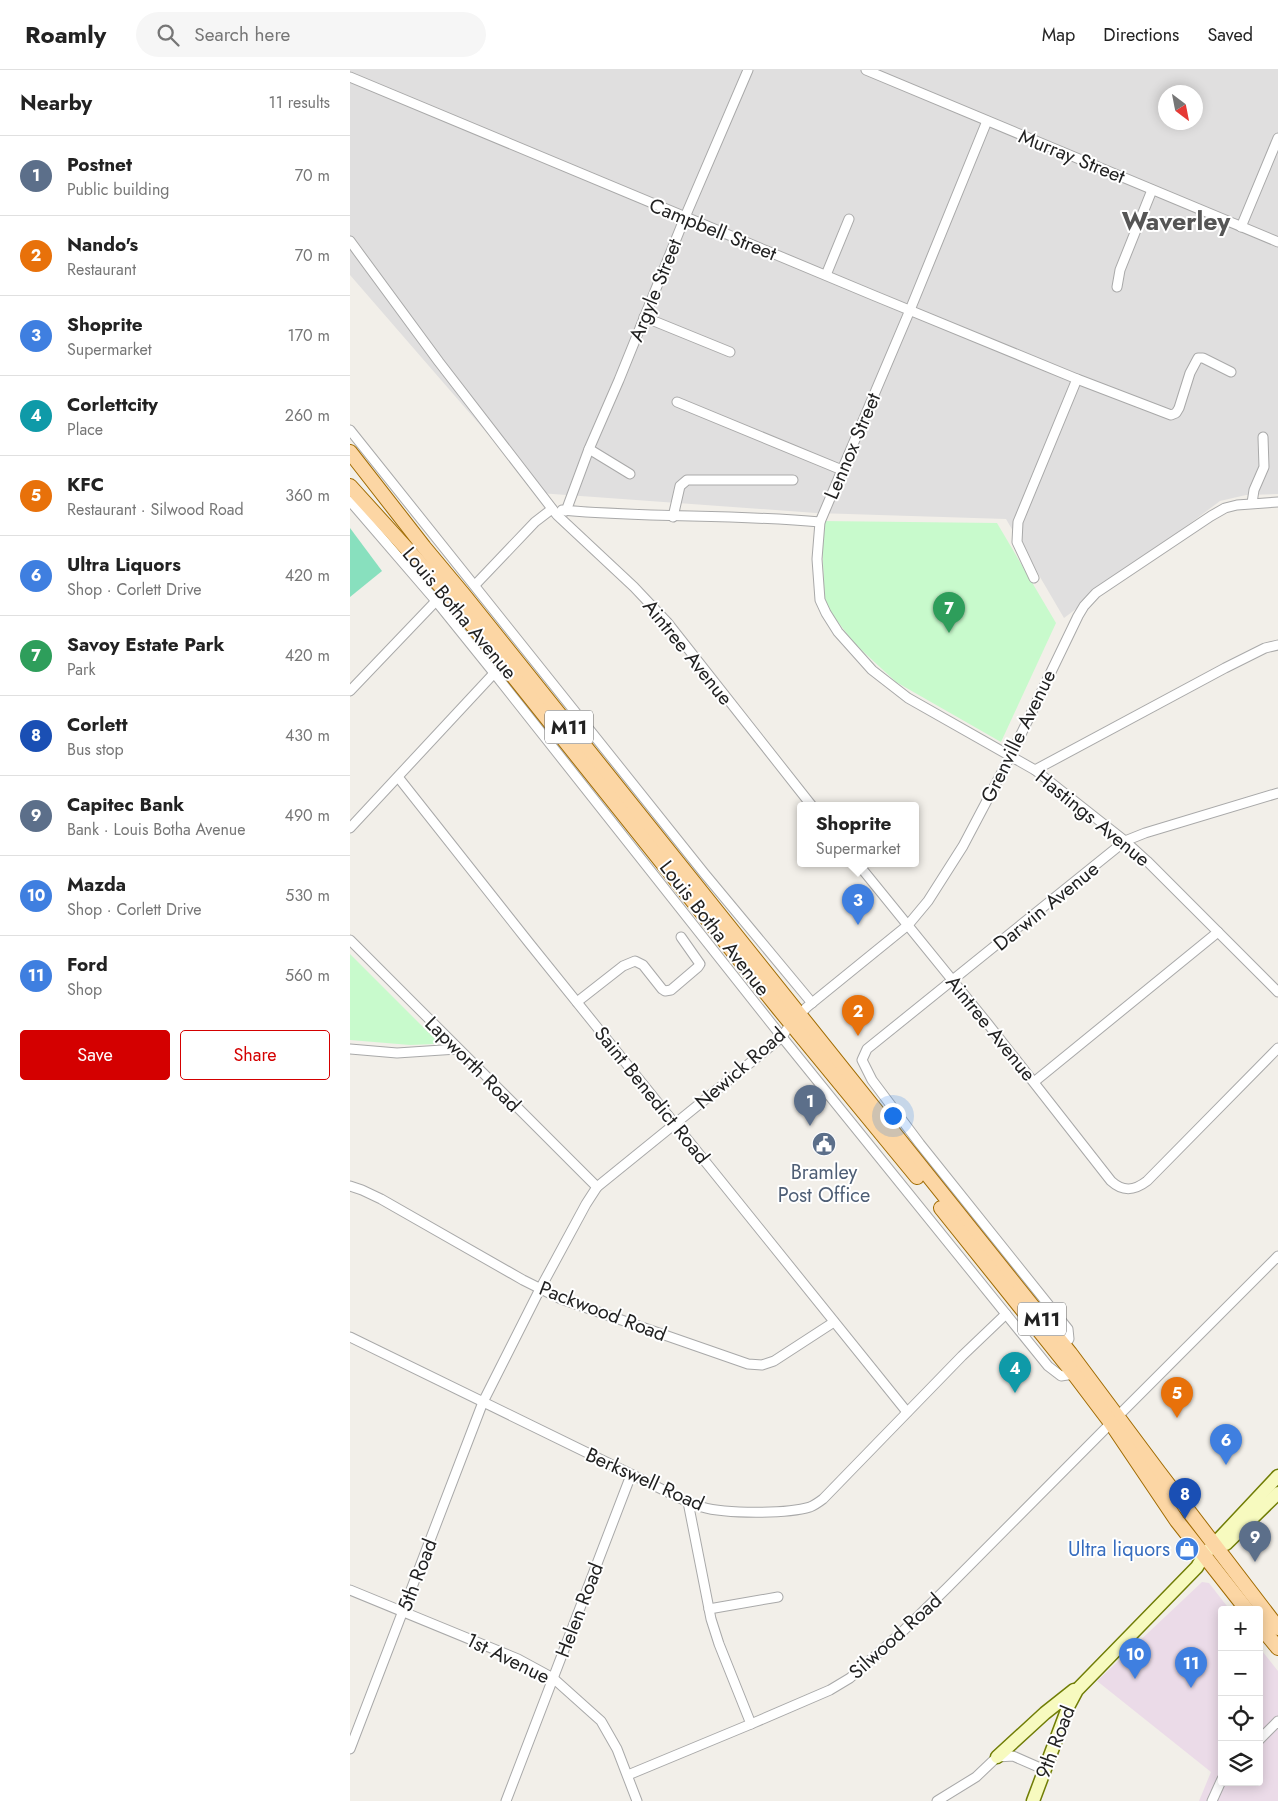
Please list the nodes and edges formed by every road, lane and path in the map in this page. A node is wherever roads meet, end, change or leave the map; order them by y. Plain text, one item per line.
1 (748, 70) edge
2 (866, 70) edge
3 (350, 77) edge
4 (986, 121) junction
5 (1278, 138) edge
6 (1152, 190) junction
7 (684, 217) junction
8 (849, 218) dead end
9 (1241, 227) junction
10 (350, 241) edge
11 (1278, 242) edge
12 (826, 274) junction
13 (1117, 287) dead end
14 (910, 310) junction
15 (644, 317) junction
16 (730, 352) dead end
17 (1231, 372) dead end
18 (1077, 379) junction
19 (677, 402) dead end
20 (350, 430) edge
21 (1263, 438) dead end
22 (589, 449) junction
23 (350, 452) edge
24 (842, 470) junction
25 (630, 474) dead end
26 (793, 480) dead end
27 (350, 486) edge
28 (350, 501) edge
29 (1278, 502) edge
30 (1252, 503) junction
31 (552, 509) junction
32 (566, 510) junction
33 (673, 517) junction
34 (820, 522) junction
35 (1034, 578) dead end
36 (475, 585) junction
37 (436, 601) junction
38 (1278, 645) edge
39 (504, 665) junction
40 (350, 691) edge
41 (1011, 755) junction
42 (1035, 770) junction
43 (398, 777) junction
44 (1278, 793) edge
45 (809, 802) edge
46 (350, 828) edge
47 (1125, 841) junction
48 (860, 867) edge
49 (908, 925) junction
50 (1218, 932) junction
51 (681, 937) dead end
52 (350, 940) edge
53 (952, 981) junction
54 (1278, 992) edge
55 (577, 1002) junction
56 (812, 1003) junction
57 (796, 1019) junction
58 (782, 1037) junction
59 (457, 1048) junction
60 (1278, 1048) edge
61 (350, 1049) edge
62 (864, 1053) joint
63 (872, 1080) junction
64 (1034, 1082) junction
65 (859, 1090) junction
66 (675, 1123) junction
67 (914, 1148) junction
68 (894, 1150) junction
69 (882, 1159) junction
70 (350, 1186) edge
71 (597, 1187) junction
72 (1278, 1256) edge
73 (540, 1289) junction
74 (1006, 1314) junction
75 (834, 1322) junction
76 (350, 1337) edge
77 (1074, 1374) junction
78 (484, 1402) junction
79 (907, 1412) junction
80 (1114, 1420) junction
81 (631, 1475) junction
82 (1278, 1476) edge
83 (1278, 1492) edge
84 (688, 1502) junction
85 (1216, 1548) junction
86 (1203, 1561) junction
87 (350, 1590) edge
88 (778, 1597) dead end
89 (1243, 1606) edge
90 (709, 1609) junction
91 (403, 1610) junction
92 (1278, 1628) edge
93 (1263, 1629) edge
94 (1278, 1648) edge
95 (553, 1678) junction
96 (1081, 1685) junction
97 (1278, 1721) edge
98 (751, 1724) junction
99 (1263, 1736) edge
100 (350, 1748) edge
101 (997, 1757) junction
102 (1045, 1770) junction
103 (628, 1775) junction
104 (1218, 1786) edge
105 (506, 1801) edge
106 (636, 1801) edge
107 (937, 1801) edge
108 (1033, 1801) edge
109 (1212, 1801) edge

1 - 7 street, Argyle Street
2 - 4 street, Murray Street
3 - 7 street, Campbell Street
4 - 6 street, Murray Street
4 - 14 street, Lennox Street
5 - 9 street
6 - 9 street, Murray Street
6 - 13 street
7 - 12 street, Campbell Street
7 - 15 street, Argyle Street
8 - 12 street
9 - 11 street, Murray Street
10 - 31 street, Aintree Avenue
12 - 14 street, Campbell Street
14 - 18 street, Campbell Street
14 - 24 street, Lennox Street
15 - 16 street
15 - 22 street, Argyle Street
17 - 18 street, Campbell Street
18 - 35 street
19 - 24 street
20 - 36 street, Louis Botha Avenue
21 - 30 street
22 - 25 street
22 - 32 street, Argyle Street
23 - 39 main road, Louis Botha Avenue / M11
24 - 34 street, Lennox Street
26 - 33 street
27 - 39 main road, Louis Botha Avenue / M11
28 - 37 street, Louis Botha Avenue
29 - 30 street, Grenville Avenue
30 - 41 street, Grenville Avenue
31 - 32 street, Lennox Street
31 - 36 street
31 - 45 street, Aintree Avenue
32 - 33 street, Lennox Street
33 - 34 street, Lennox Street
34 - 41 street, Hastings Avenue
36 - 56 street, Louis Botha Avenue
37 - 39 street, Louis Botha Avenue
37 - 40 street
38 - 42 street
39 - 43 street
39 - 57 main road, Louis Botha Avenue / M11
39 - 58 street, Louis Botha Avenue
41 - 42 street, Hastings Avenue
41 - 49 street, Grenville Avenue
42 - 47 street, Hastings Avenue
43 - 46 street
43 - 55 street, Saint Benedict Road
44 - 47 street, Darwin Avenue
47 - 50 street, Hastings Avenue
47 - 53 street, Darwin Avenue
48 - 49 street, Aintree Avenue
49 - 53 street, Aintree Avenue
49 - 56 street, Grenville Avenue
50 - 54 street, Hastings Avenue
50 - 64 street
51 - 55 street
52 - 59 street, Lapworth Road
53 - 62 street, Darwin Avenue
53 - 64 street, Aintree Avenue
55 - 66 street, Saint Benedict Road
56 - 57 street, Grenville Avenue
57 - 58 street, Newick Road
57 - 65 main road, Louis Botha Avenue / M11
57 - 68 main road, Louis Botha Avenue / M11
58 - 66 street, Newick Road
58 - 69 street, Louis Botha Avenue
59 - 61 street
59 - 71 street, Lapworth Road
60 - 64 street, Aintree Avenue
62 - 63 street, Louis Botha Avenue
63 - 65 street
63 - 67 street, Louis Botha Avenue
65 - 67 main road, Louis Botha Avenue / M11
66 - 71 street, Newick Road
66 - 75 street, Saint Benedict Road
67 - 80 main road, Louis Botha Avenue / M11
68 - 69 street
68 - 77 main road, Louis Botha Avenue / M11
69 - 74 street, Louis Botha Avenue
70 - 73 street, Packwood Road
71 - 73 street, Newick Road
72 - 80 street, Silwood Road
73 - 75 street, Packwood Road
73 - 78 street, Newick Road
74 - 77 street, Louis Botha Avenue
74 - 79 street, Berkswell Road
75 - 79 street, Saint Benedict Road
76 - 78 street, Berkswell Road
77 - 80 main road, Louis Botha Avenue / M11
78 - 81 street, Berkswell Road
78 - 91 street, 5th Road
79 - 84 street, Berkswell Road
80 - 85 main road, Louis Botha Avenue / M11
80 - 86 main road, Louis Botha Avenue / M11
80 - 98 street, Silwood Road
81 - 84 street, Berkswell Road
81 - 95 street, Helen Road
82 - 85 main road
83 - 85 main road
84 - 90 street
85 - 86 main road
85 - 92 main road, Louis Botha Avenue / M11
86 - 89 main road, Louis Botha Avenue / M11
86 - 96 main road
87 - 91 street, 1st Avenue
88 - 90 street
90 - 98 street
91 - 95 street, 1st Avenue
91 - 100 street, 5th Road
93 - 94 main road
95 - 103 street, 1st Avenue
95 - 105 street, Helen Road
96 - 101 main road
96 - 102 main road, 9th Road
97 - 99 street
98 - 103 street, Silwood Road
101 - 102 street
101 - 107 street
102 - 108 main road, 9th Road
103 - 106 street, 1st Avenue
104 - 109 street

